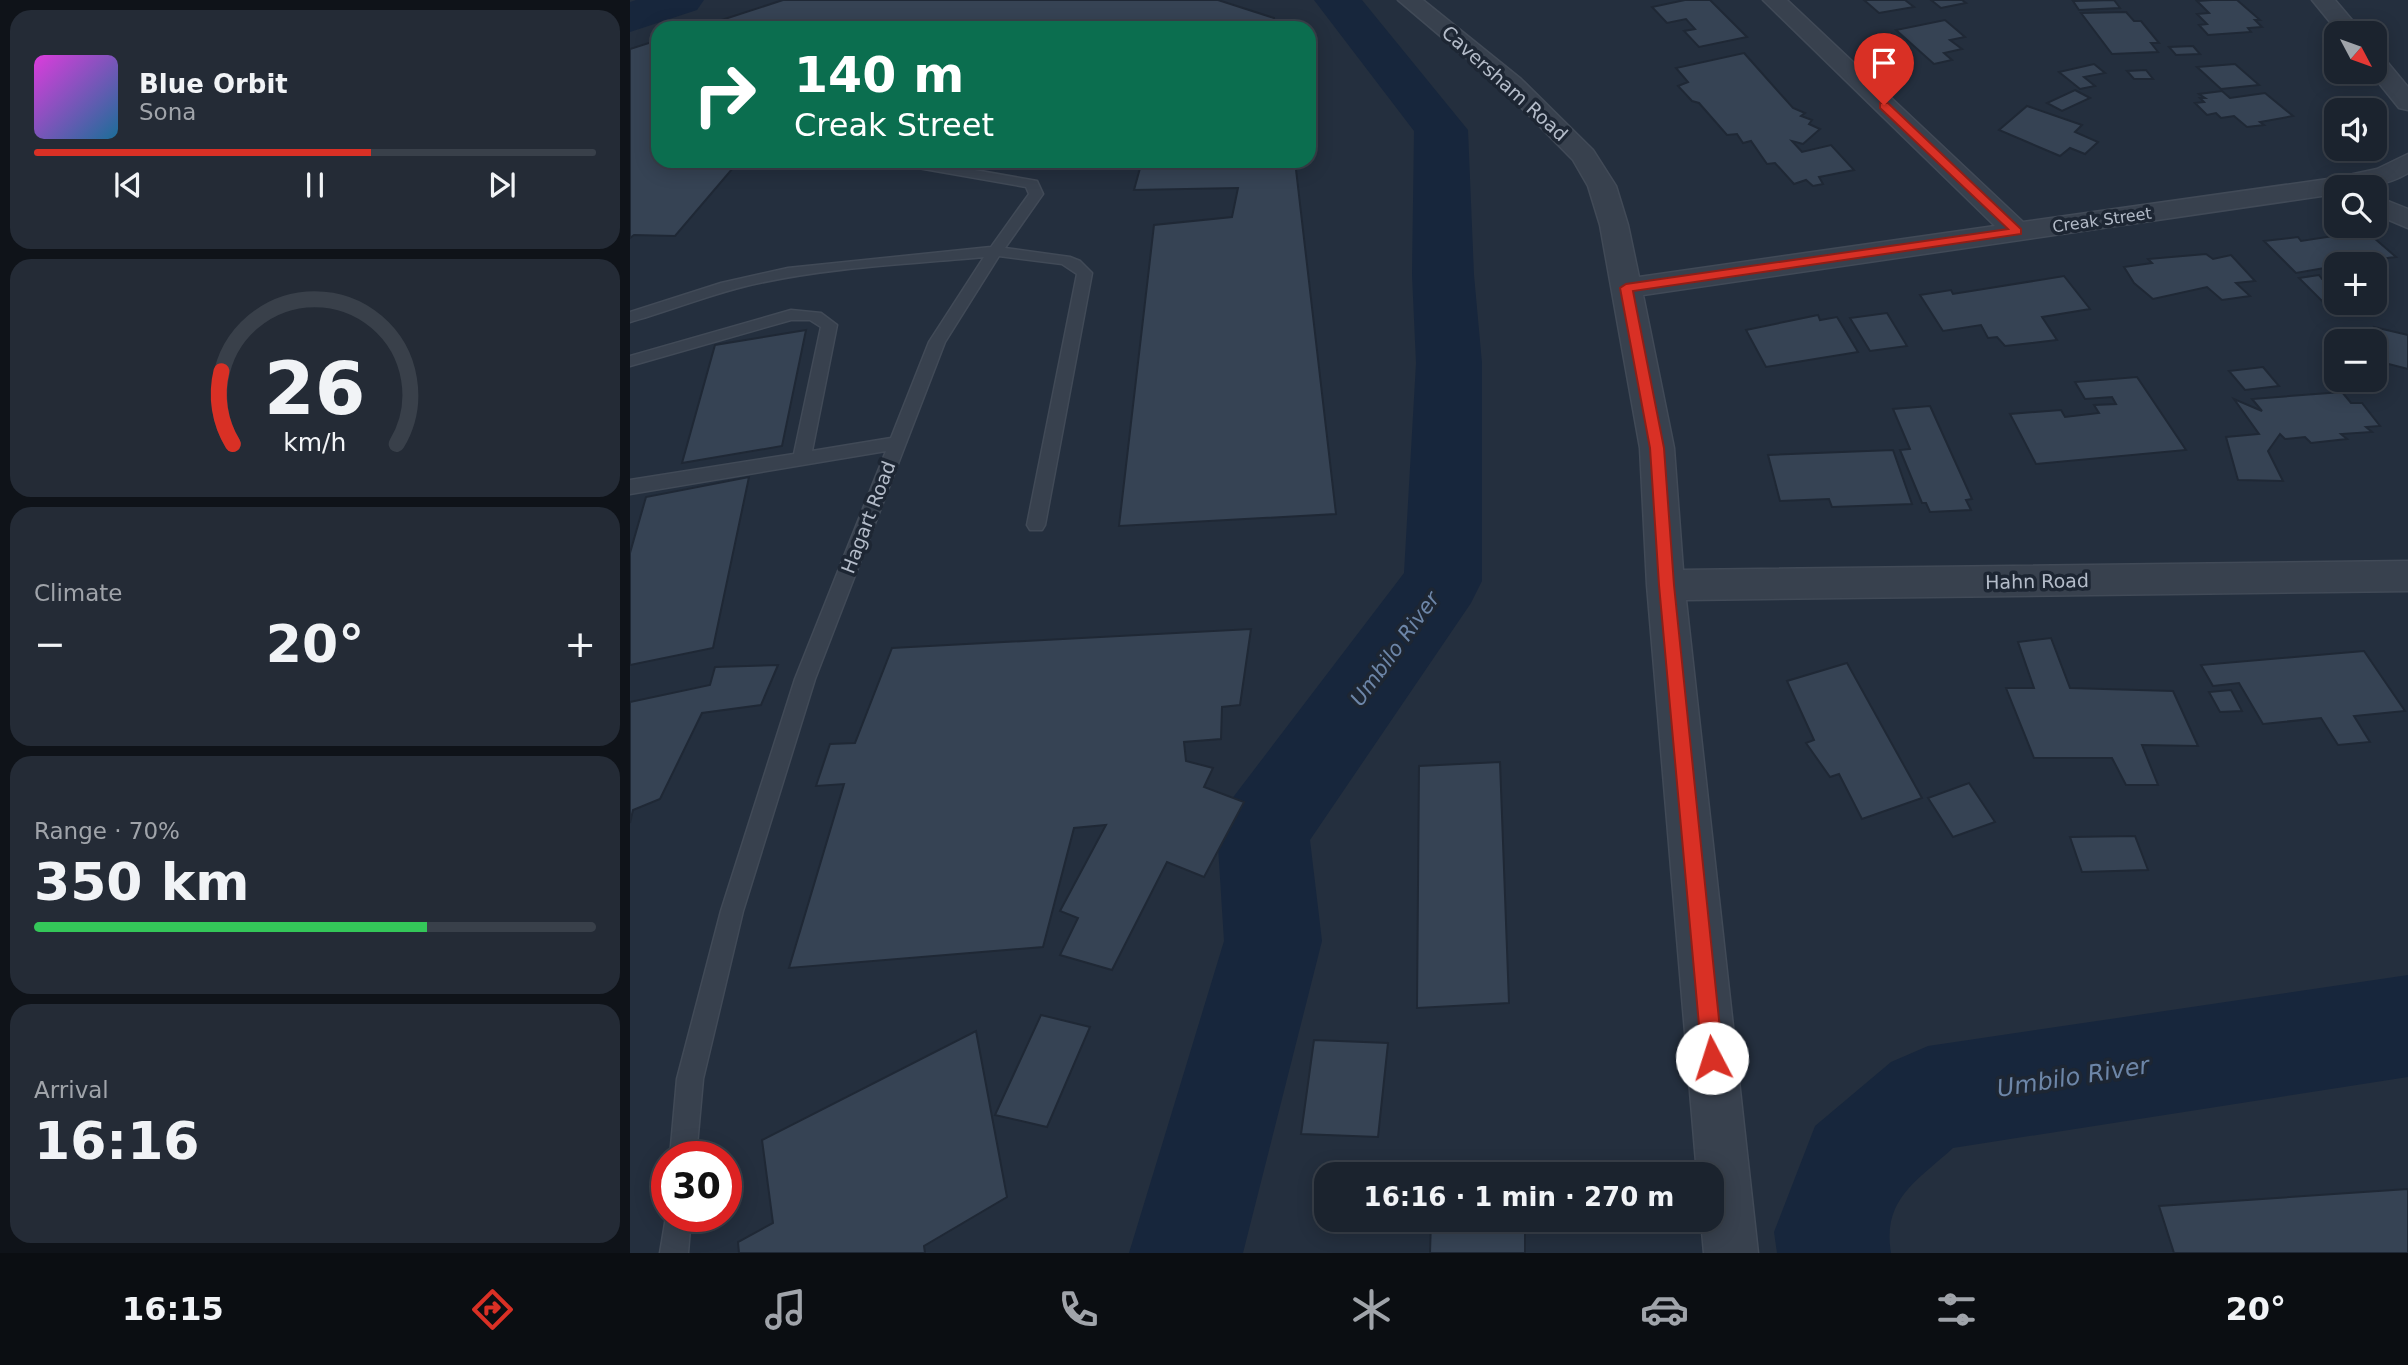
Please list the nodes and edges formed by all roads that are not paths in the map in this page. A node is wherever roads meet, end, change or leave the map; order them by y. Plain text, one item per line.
1 (1409, 0) edge
2 (1774, 0) edge
3 (2323, 0) edge
4 (2341, 21) edge
5 (2387, 77) edge
6 (2408, 103) edge
7 (2408, 162) edge
8 (941, 168) edge
9 (2386, 175) edge
10 (2324, 189) edge
11 (2387, 209) edge
12 (2408, 219) edge
13 (2017, 232) junction
14 (995, 251) junction
15 (1626, 288) junction
16 (630, 317) edge
17 (630, 361) edge
18 (897, 443) junction
19 (802, 458) junction
20 (630, 487) edge
21 (1036, 525) dead end
22 (2408, 576) edge
23 (1666, 585) junction
24 (684, 1141) edge
25 (676, 1232) edge
26 (674, 1253) edge
27 (1731, 1253) edge

1 - 15 street, Caversham Road
2 - 13 street
3 - 4 street
5 - 6 street
7 - 9 street, Creak Street
8 - 14 lane, Hagart Road
10 - 13 street, Creak Street
11 - 12 street
13 - 15 street, Creak Street
14 - 16 lane
14 - 18 lane, Hagart Road
14 - 21 lane
15 - 23 street, Caversham Road
17 - 19 lane
18 - 19 lane
18 - 24 lane, Hagart Road
19 - 20 lane
22 - 23 street, Hahn Road
23 - 27 street, Caversham Road
25 - 26 lane

